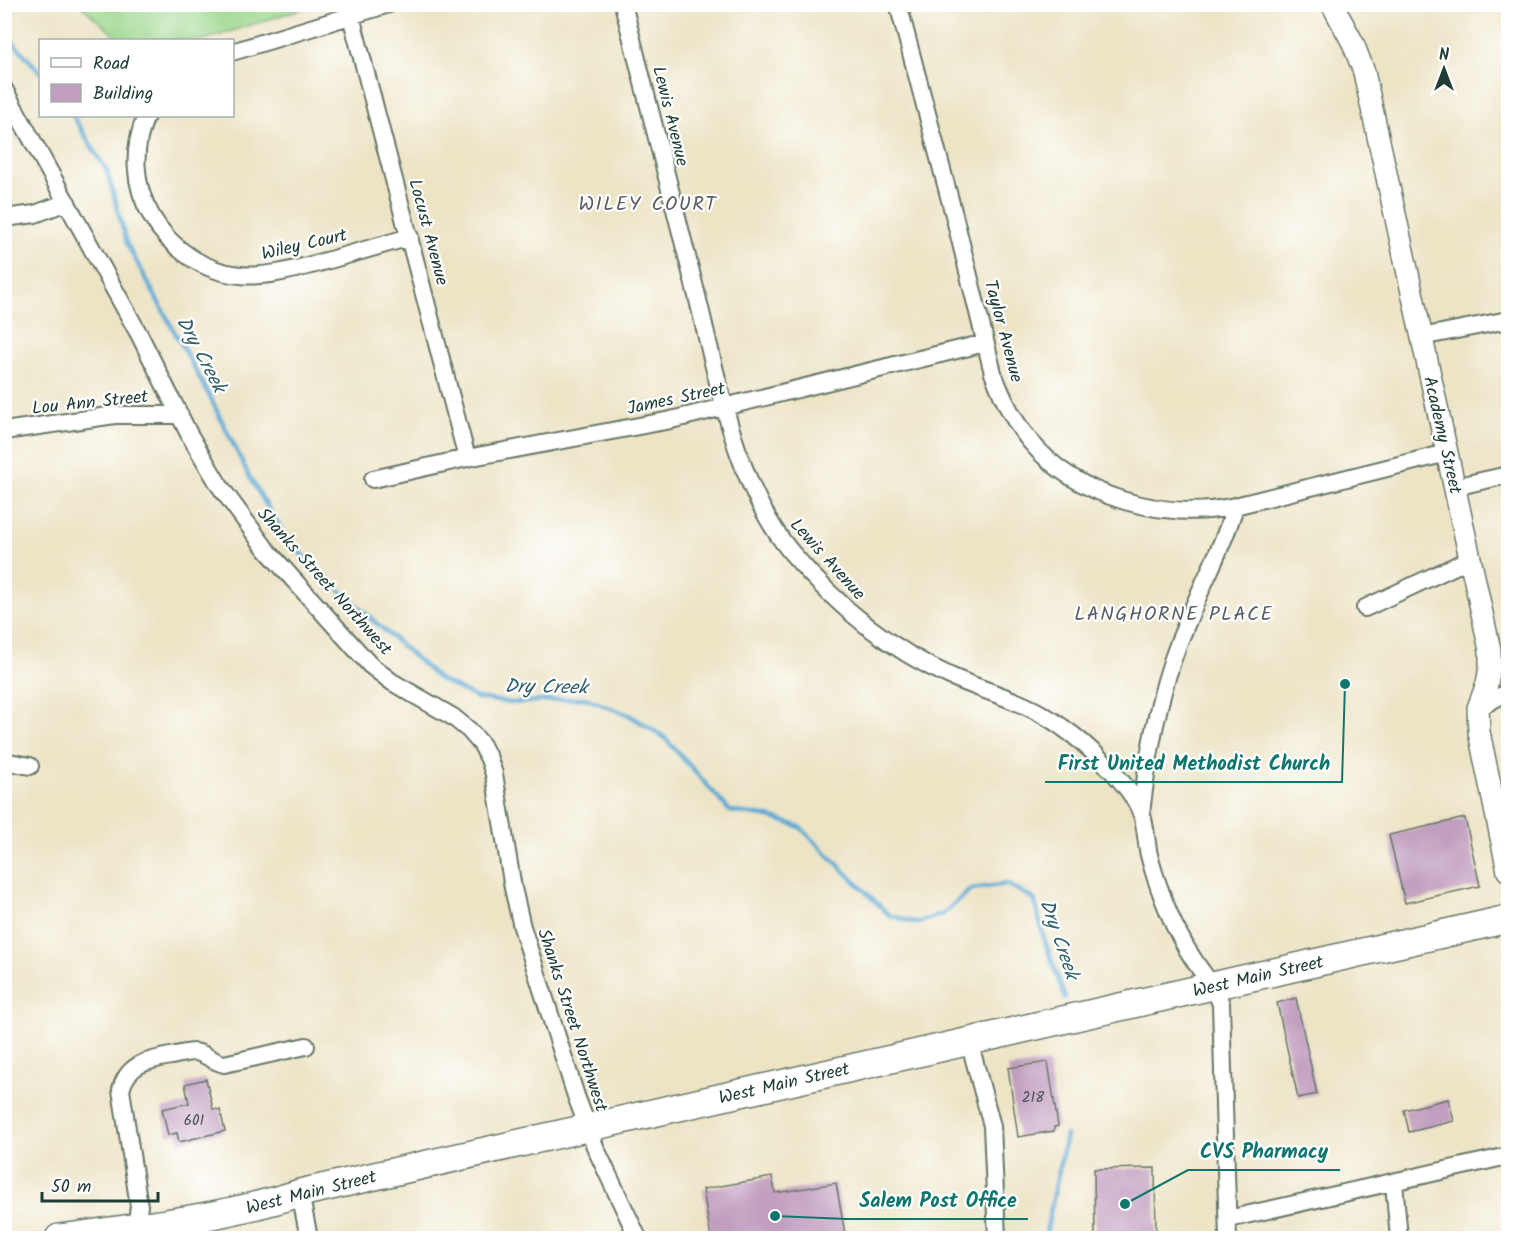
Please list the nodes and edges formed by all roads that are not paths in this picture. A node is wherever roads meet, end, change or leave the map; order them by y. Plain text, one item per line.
1 (389, 4) edge
2 (623, 4) edge
3 (898, 4) edge
4 (1332, 4) edge
5 (351, 16) junction
6 (234, 51) edge
7 (4, 89) edge
8 (146, 117) edge
9 (67, 202) junction
10 (4, 218) edge
11 (410, 237) junction
12 (1509, 320) edge
13 (1421, 337) junction
14 (985, 343) junction
15 (725, 407) junction
16 (180, 415) junction
17 (4, 431) edge
18 (1447, 453) junction
19 (467, 458) junction
20 (1509, 475) edge
21 (373, 479) dead end
22 (1454, 487) junction
23 (1235, 506) junction
24 (1470, 559) junction
25 (1365, 608) dead end
26 (1509, 694) edge
27 (1478, 708) junction
28 (4, 761) edge
29 (30, 766) dead end
30 (1142, 813) junction
31 (1509, 871) edge
32 (1509, 919) edge
33 (1213, 986) junction
34 (969, 1041) junction
35 (306, 1046) dead end
36 (588, 1128) junction
37 (1509, 1156) edge
38 (1394, 1183) junction
39 (300, 1193) junction
40 (1228, 1219) junction
41 (135, 1233) edge
42 (59, 1239) edge
43 (309, 1239) edge
44 (638, 1239) edge
45 (997, 1239) edge
46 (1228, 1239) edge
47 (1399, 1239) edge

1 - 5 street
2 - 15 street, Lewis Avenue
3 - 14 street, Taylor Avenue
4 - 13 street, Academy Street
5 - 6 street
5 - 11 street, Locust Avenue
7 - 9 street, Shanks Street Northwest
8 - 11 street, Wiley Court
9 - 10 street
9 - 16 street, Shanks Street Northwest
11 - 19 street, Locust Avenue
12 - 13 street
13 - 18 street, Academy Street
14 - 15 street, James Street
14 - 23 street, Taylor Avenue
15 - 19 street, James Street
15 - 30 street, Lewis Avenue
16 - 17 street, Lou Ann Street
16 - 36 street, Shanks Street Northwest
18 - 22 street, Academy Street
18 - 23 street, Taylor Avenue
19 - 21 street, James Street
20 - 22 street
22 - 24 street, Academy Street
23 - 30 street
24 - 25 street
24 - 27 street, Academy Street
26 - 27 street
27 - 31 street, Academy Street
28 - 29 street
30 - 33 street, Lewis Avenue
32 - 33 main road, West Main Street
33 - 34 main road, West Main Street
33 - 40 street
34 - 36 main road, West Main Street
34 - 45 street
35 - 41 street
36 - 39 main road, West Main Street
36 - 44 street, Shanks Street Northwest
37 - 38 street
38 - 40 street
38 - 47 street
39 - 41 main road, West Main Street
39 - 43 street
40 - 46 street
41 - 42 main road, West Main Street

